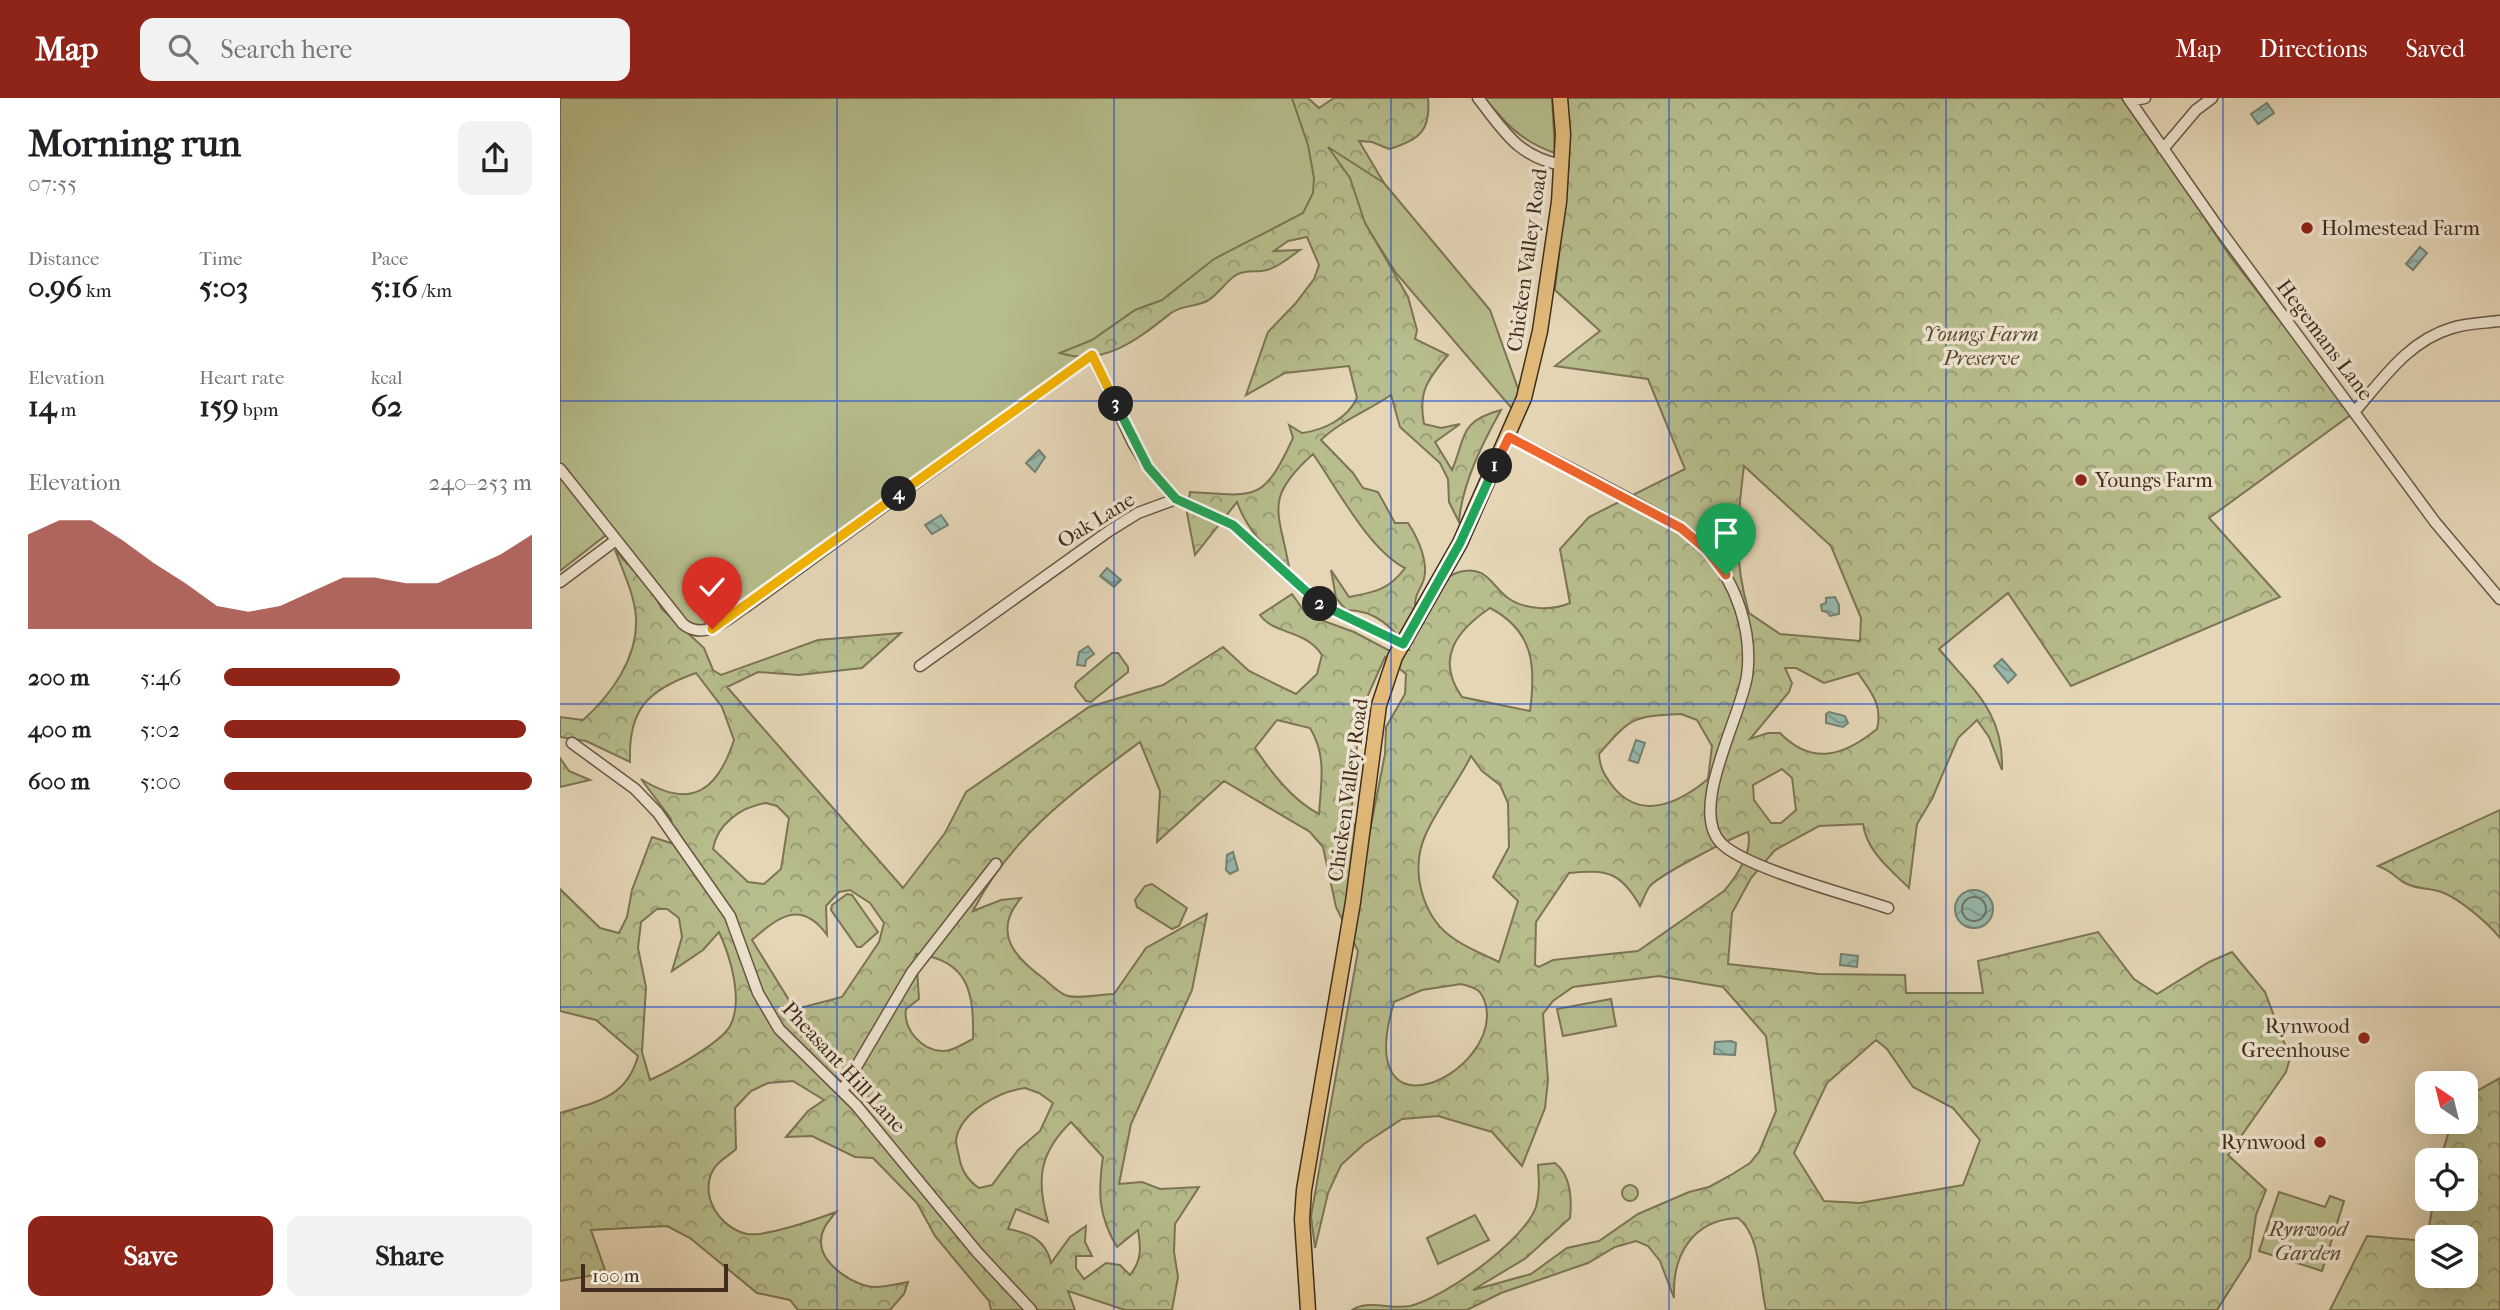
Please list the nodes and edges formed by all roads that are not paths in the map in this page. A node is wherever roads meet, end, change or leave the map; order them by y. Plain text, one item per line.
1 (1478, 98) edge
2 (1559, 98) edge
3 (2145, 98) edge
4 (2211, 98) edge
5 (2129, 99) edge
6 (2162, 149) junction
7 (1562, 165) junction
8 (2500, 321) edge
9 (2354, 411) junction
10 (1509, 437) junction
11 (560, 469) edge
12 (1176, 499) junction
13 (616, 540) junction
14 (560, 582) edge
15 (2500, 598) edge
16 (1403, 644) junction
17 (920, 666) dead end
18 (572, 743) dead end
19 (996, 864) dead end
20 (1888, 908) dead end
21 (842, 1091) junction
22 (1031, 1310) edge
23 (1308, 1310) edge

1 - 7 street
2 - 7 main road, Chicken Valley Road
3 - 5 street
4 - 6 street
5 - 6 street, Hegemans Lane
6 - 9 street, Hegemans Lane
7 - 10 main road, Chicken Valley Road
8 - 9 street
9 - 15 street, Hegemans Lane
10 - 16 main road, Chicken Valley Road
10 - 20 street
11 - 13 street
12 - 13 street
12 - 16 street
12 - 17 street, Oak Lane
13 - 14 street
16 - 23 main road, Chicken Valley Road
18 - 21 street, Pheasant Hill Lane
19 - 21 street
21 - 22 street, Pheasant Hill Lane

